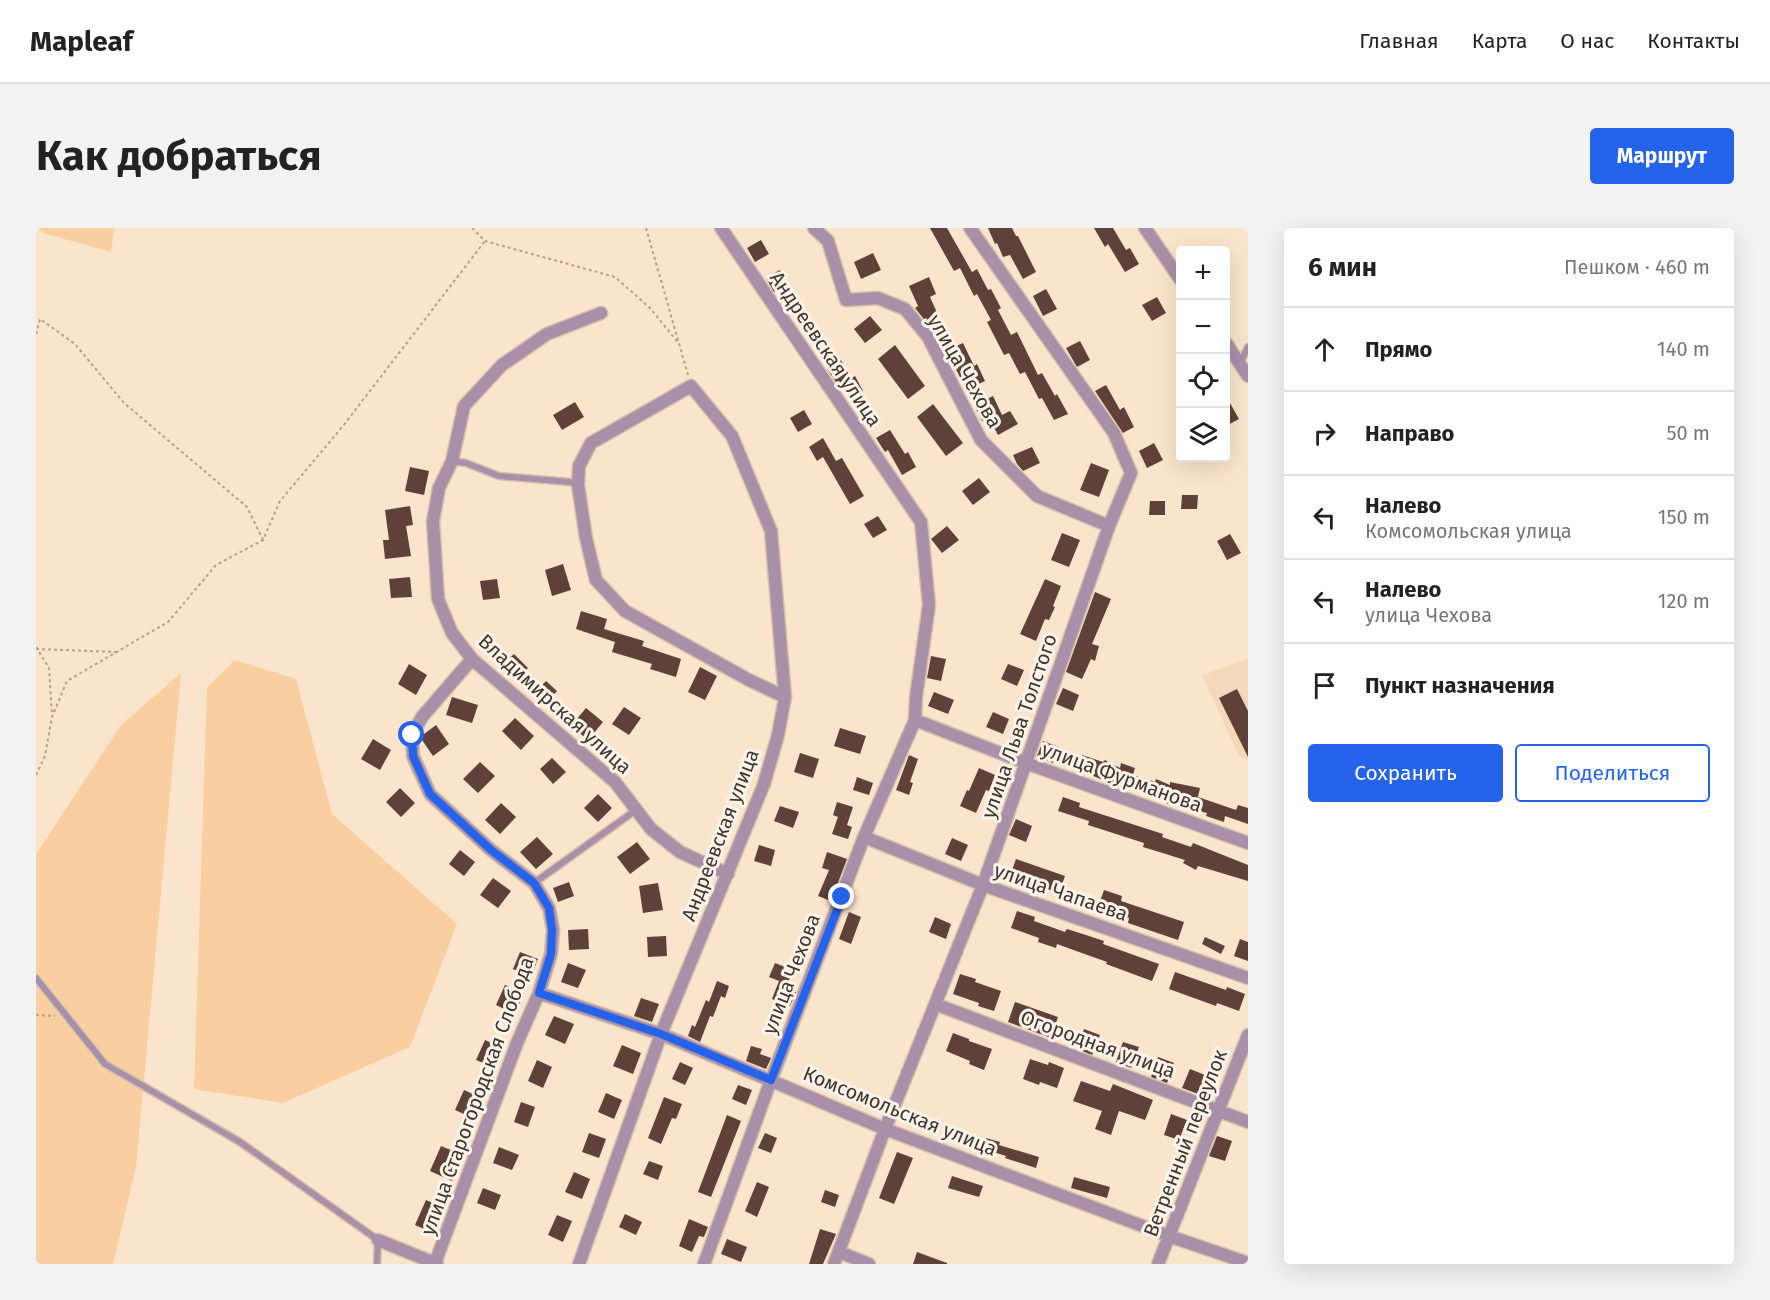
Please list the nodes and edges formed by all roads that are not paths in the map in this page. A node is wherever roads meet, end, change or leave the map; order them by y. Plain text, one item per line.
1 (721, 228) edge
2 (814, 228) edge
3 (970, 228) edge
4 (1145, 228) edge
5 (1176, 273) edge
6 (601, 313) dead end
7 (1248, 347) edge
8 (1230, 350) edge
9 (1239, 363) junction
10 (1248, 376) edge
11 (452, 461) junction
12 (578, 485) junction
13 (921, 522) joint
14 (1110, 526) junction
15 (472, 659) junction
16 (785, 697) junction
17 (915, 720) junction
18 (1026, 763) junction
19 (637, 809) junction
20 (864, 837) junction
21 (1248, 843) edge
22 (728, 874) junction
23 (534, 883) junction
24 (983, 885) junction
25 (36, 978) edge
26 (1248, 978) edge
27 (539, 993) junction
28 (935, 1004) junction
29 (661, 1034) junction
30 (1248, 1035) edge
31 (771, 1080) junction
32 (1219, 1110) junction
33 (1248, 1122) edge
34 (885, 1129) junction
35 (1169, 1236) junction
36 (378, 1239) junction
37 (839, 1252) junction
38 (1248, 1263) edge
39 (377, 1264) edge
40 (436, 1264) edge
41 (579, 1264) edge
42 (705, 1264) edge
43 (834, 1264) edge
44 (869, 1264) edge
45 (1158, 1264) edge

1 - 13 street, Андреевская улица
2 - 14 street, улица Чехова
3 - 14 street, улица Льва Толстого
4 - 5 street
6 - 11 street, Владимирская улица
7 - 9 lane
8 - 9 street
9 - 10 street
11 - 12 lane
11 - 15 street, Владимирская улица
12 - 16 street
12 - 16 street, Андреевская улица
13 - 17 street, улица Чехова
14 - 18 street, улица Льва Толстого
15 - 19 street, Владимирская улица
15 - 23 street, улица Старогородская Слобода
16 - 22 street, Андреевская улица
17 - 18 street, улица Фурманова
17 - 20 street, улица Чехова
18 - 21 street, улица Фурманова
18 - 24 street, улица Льва Толстого
19 - 22 street, Владимирская улица
19 - 23 lane
20 - 24 street, улица Чапаева
20 - 31 street, улица Чехова
22 - 29 street, Андреевская улица
23 - 27 street, улица Старогородская Слобода
24 - 26 street, улица Чапаева
24 - 28 street, улица Льва Толстого
25 - 36 lane
27 - 29 street, Комсомольская улица
27 - 40 street, улица Старогородская Слобода
28 - 32 street, Огородная улица
28 - 34 street, улица Льва Толстого
29 - 31 street, Комсомольская улица
29 - 41 street, Андреевская улица
30 - 32 street, Ветренный переулок
31 - 34 street, Комсомольская улица
31 - 42 street, улица Чехова
32 - 33 street, Огородная улица
32 - 35 street, Ветренный переулок
34 - 35 street, Комсомольская улица
34 - 37 street, улица Льва Толстого
35 - 38 street, Комсомольская улица
35 - 45 street, Ветренный переулок
36 - 39 lane
36 - 40 street
37 - 43 street, улица Льва Толстого
37 - 44 street

